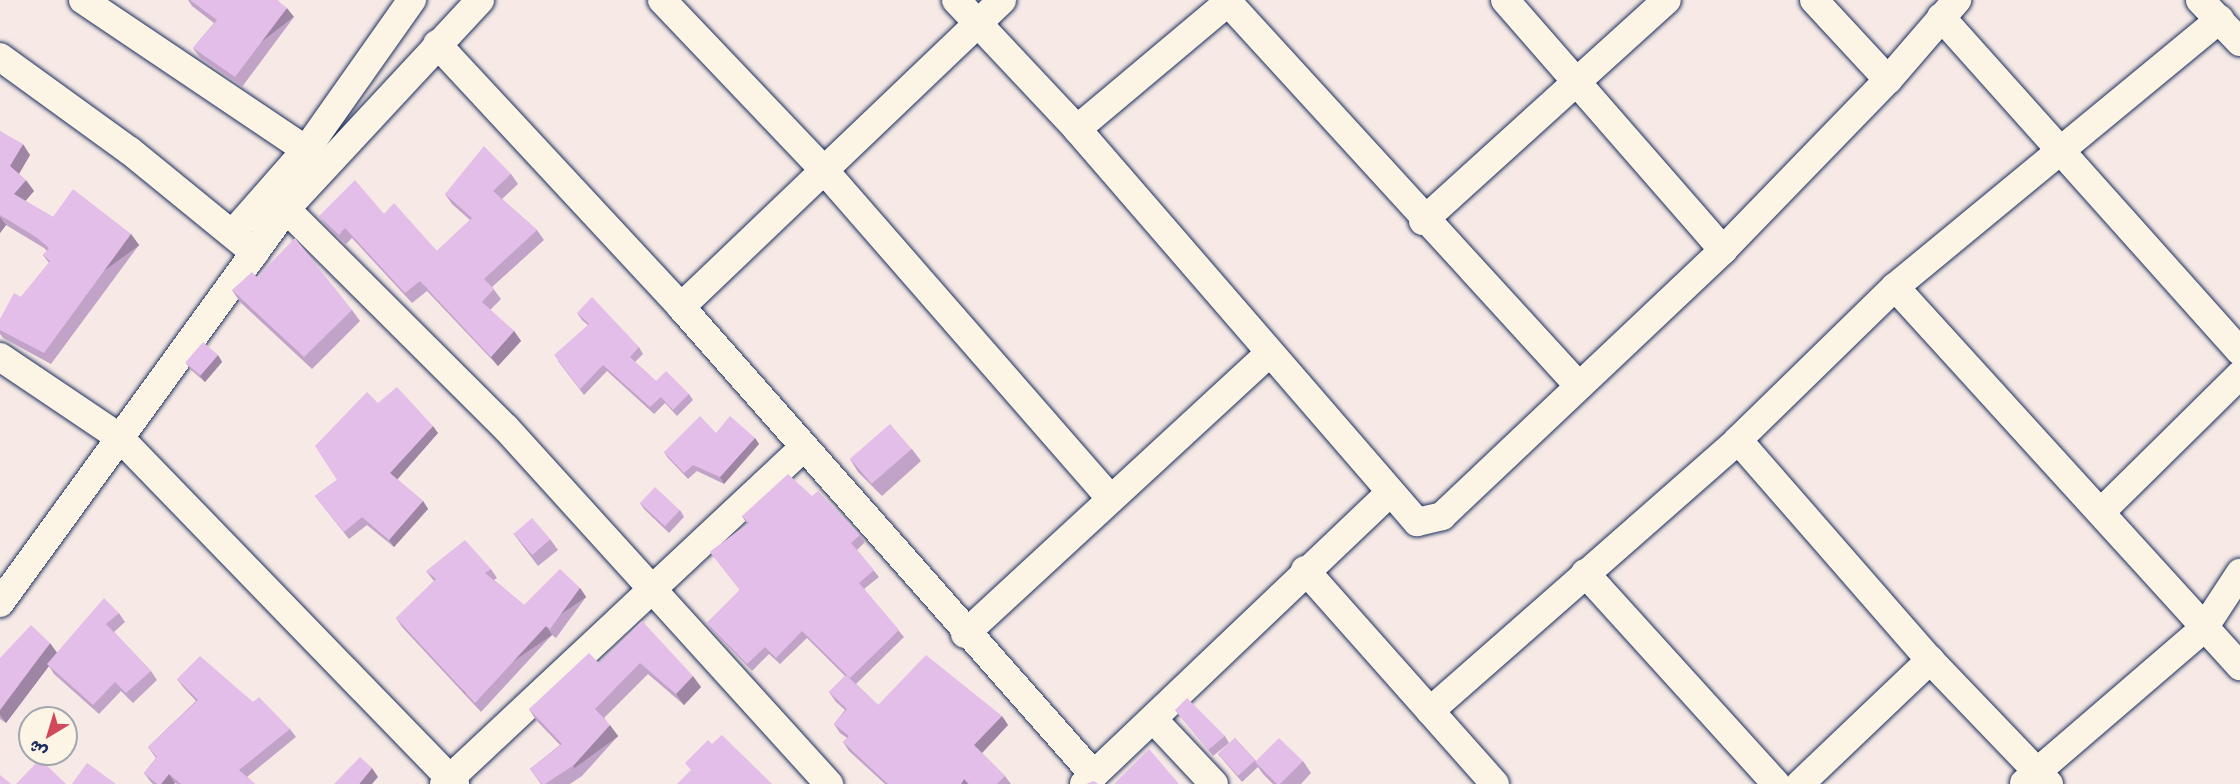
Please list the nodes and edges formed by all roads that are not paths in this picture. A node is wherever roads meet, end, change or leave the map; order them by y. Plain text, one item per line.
1 (83, 0) edge
2 (412, 0) edge
3 (480, 0) edge
4 (662, 0) edge
5 (956, 0) edge
6 (1002, 0) edge
7 (1505, 0) edge
8 (1667, 0) edge
9 (1814, 0) edge
10 (1229, 1) edge
11 (1949, 8) edge
12 (2210, 10) edge
13 (977, 22) junction
14 (2240, 42) edge
15 (437, 44) junction
16 (0, 57) edge
17 (1572, 80) junction
18 (1888, 80) junction
19 (1077, 129) junction
20 (306, 150) junction
21 (2063, 150) junction
22 (824, 170) junction
23 (286, 209) junction
24 (1424, 221) junction
25 (233, 233) junction
26 (1723, 250) junction
27 (255, 252) junction
28 (1895, 287) junction
29 (681, 307) junction
30 (2240, 351) edge
31 (1269, 353) junction
32 (0, 357) edge
33 (2240, 375) edge
34 (1579, 386) junction
35 (119, 437) junction
36 (1738, 440) junction
37 (803, 448) junction
38 (1389, 495) junction
39 (1109, 497) junction
40 (2102, 511) junction
41 (1305, 570) junction
42 (1585, 573) junction
43 (2240, 573) edge
44 (655, 591) junction
45 (0, 603) edge
46 (2204, 628) junction
47 (964, 634) junction
48 (1930, 660) junction
49 (2240, 666) edge
50 (1430, 711) junction
51 (1153, 719) junction
52 (1089, 779) edge
53 (2036, 780) edge
54 (450, 782) edge
55 (829, 784) edge
56 (1214, 784) edge
57 (1495, 784) edge
58 (1776, 784) edge
59 (1800, 784) edge

1 - 20 street
2 - 20 street
3 - 15 street
4 - 22 street
5 - 13 street
6 - 13 street
7 - 17 street
8 - 17 street
9 - 18 street
10 - 19 street
10 - 24 street
11 - 18 street
11 - 21 street
12 - 14 street
12 - 21 street
13 - 19 street
13 - 22 street
15 - 23 street
15 - 29 street
16 - 25 street
17 - 24 street
17 - 26 street
18 - 26 street
19 - 31 street
20 - 25 street
21 - 28 street
21 - 30 street
22 - 29 street
22 - 39 street
23 - 27 street
23 - 44 street
24 - 34 street
25 - 27 street
26 - 34 street
27 - 35 street
28 - 36 street
28 - 40 street
29 - 37 street
31 - 38 street
31 - 39 street
32 - 35 street
33 - 40 street
34 - 38 street
35 - 45 street
35 - 54 street
36 - 42 street
36 - 48 street
37 - 44 street
37 - 47 street
38 - 41 street
39 - 47 street
40 - 46 street
41 - 50 street
41 - 51 street
42 - 50 street
42 - 58 street
43 - 46 street
44 - 54 street
44 - 55 street
46 - 49 street
46 - 53 street
47 - 52 street
48 - 53 street
48 - 59 street
50 - 57 street
51 - 52 street
51 - 56 street

